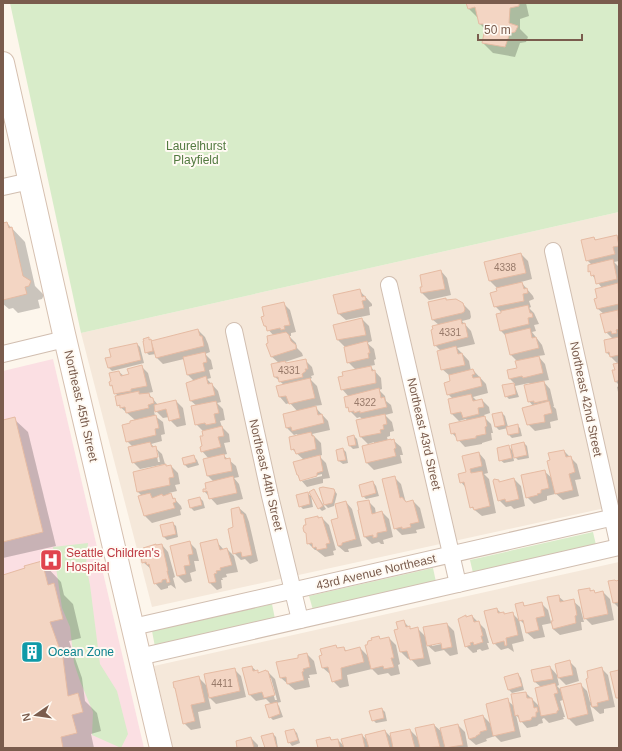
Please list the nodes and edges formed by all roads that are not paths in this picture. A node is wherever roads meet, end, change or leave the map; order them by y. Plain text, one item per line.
1 (3, 63) edge
2 (30, 181) junction
3 (3, 187) edge
4 (553, 251) dead end
5 (389, 285) dead end
6 (234, 331) dead end
7 (65, 339) junction
8 (3, 354) edge
9 (615, 517) edge
10 (619, 547) edge
11 (452, 554) junction
12 (458, 584) junction
13 (293, 590) junction
14 (300, 620) junction
15 (133, 627) junction
16 (140, 657) junction
17 (161, 748) edge

1 - 2 street, Northeast 45th Street
2 - 3 street
2 - 7 street, Northeast 45th Street
4 - 9 street, Northeast 42nd Street
5 - 11 street, Northeast 43rd Street
6 - 13 street, Northeast 44th Street
7 - 8 street
7 - 15 street, Northeast 45th Street
9 - 10 street, Northeast 42nd Street
9 - 11 street, 43rd Avenue Northeast
10 - 12 street
11 - 12 street, Northeast 43rd Street
11 - 13 street, 43rd Avenue Northeast
12 - 14 street
13 - 14 street, Northeast 44th Street
13 - 15 street, 43rd Avenue Northeast
14 - 16 street
15 - 16 street, Northeast 45th Street
16 - 17 street, Northeast 45th Street

